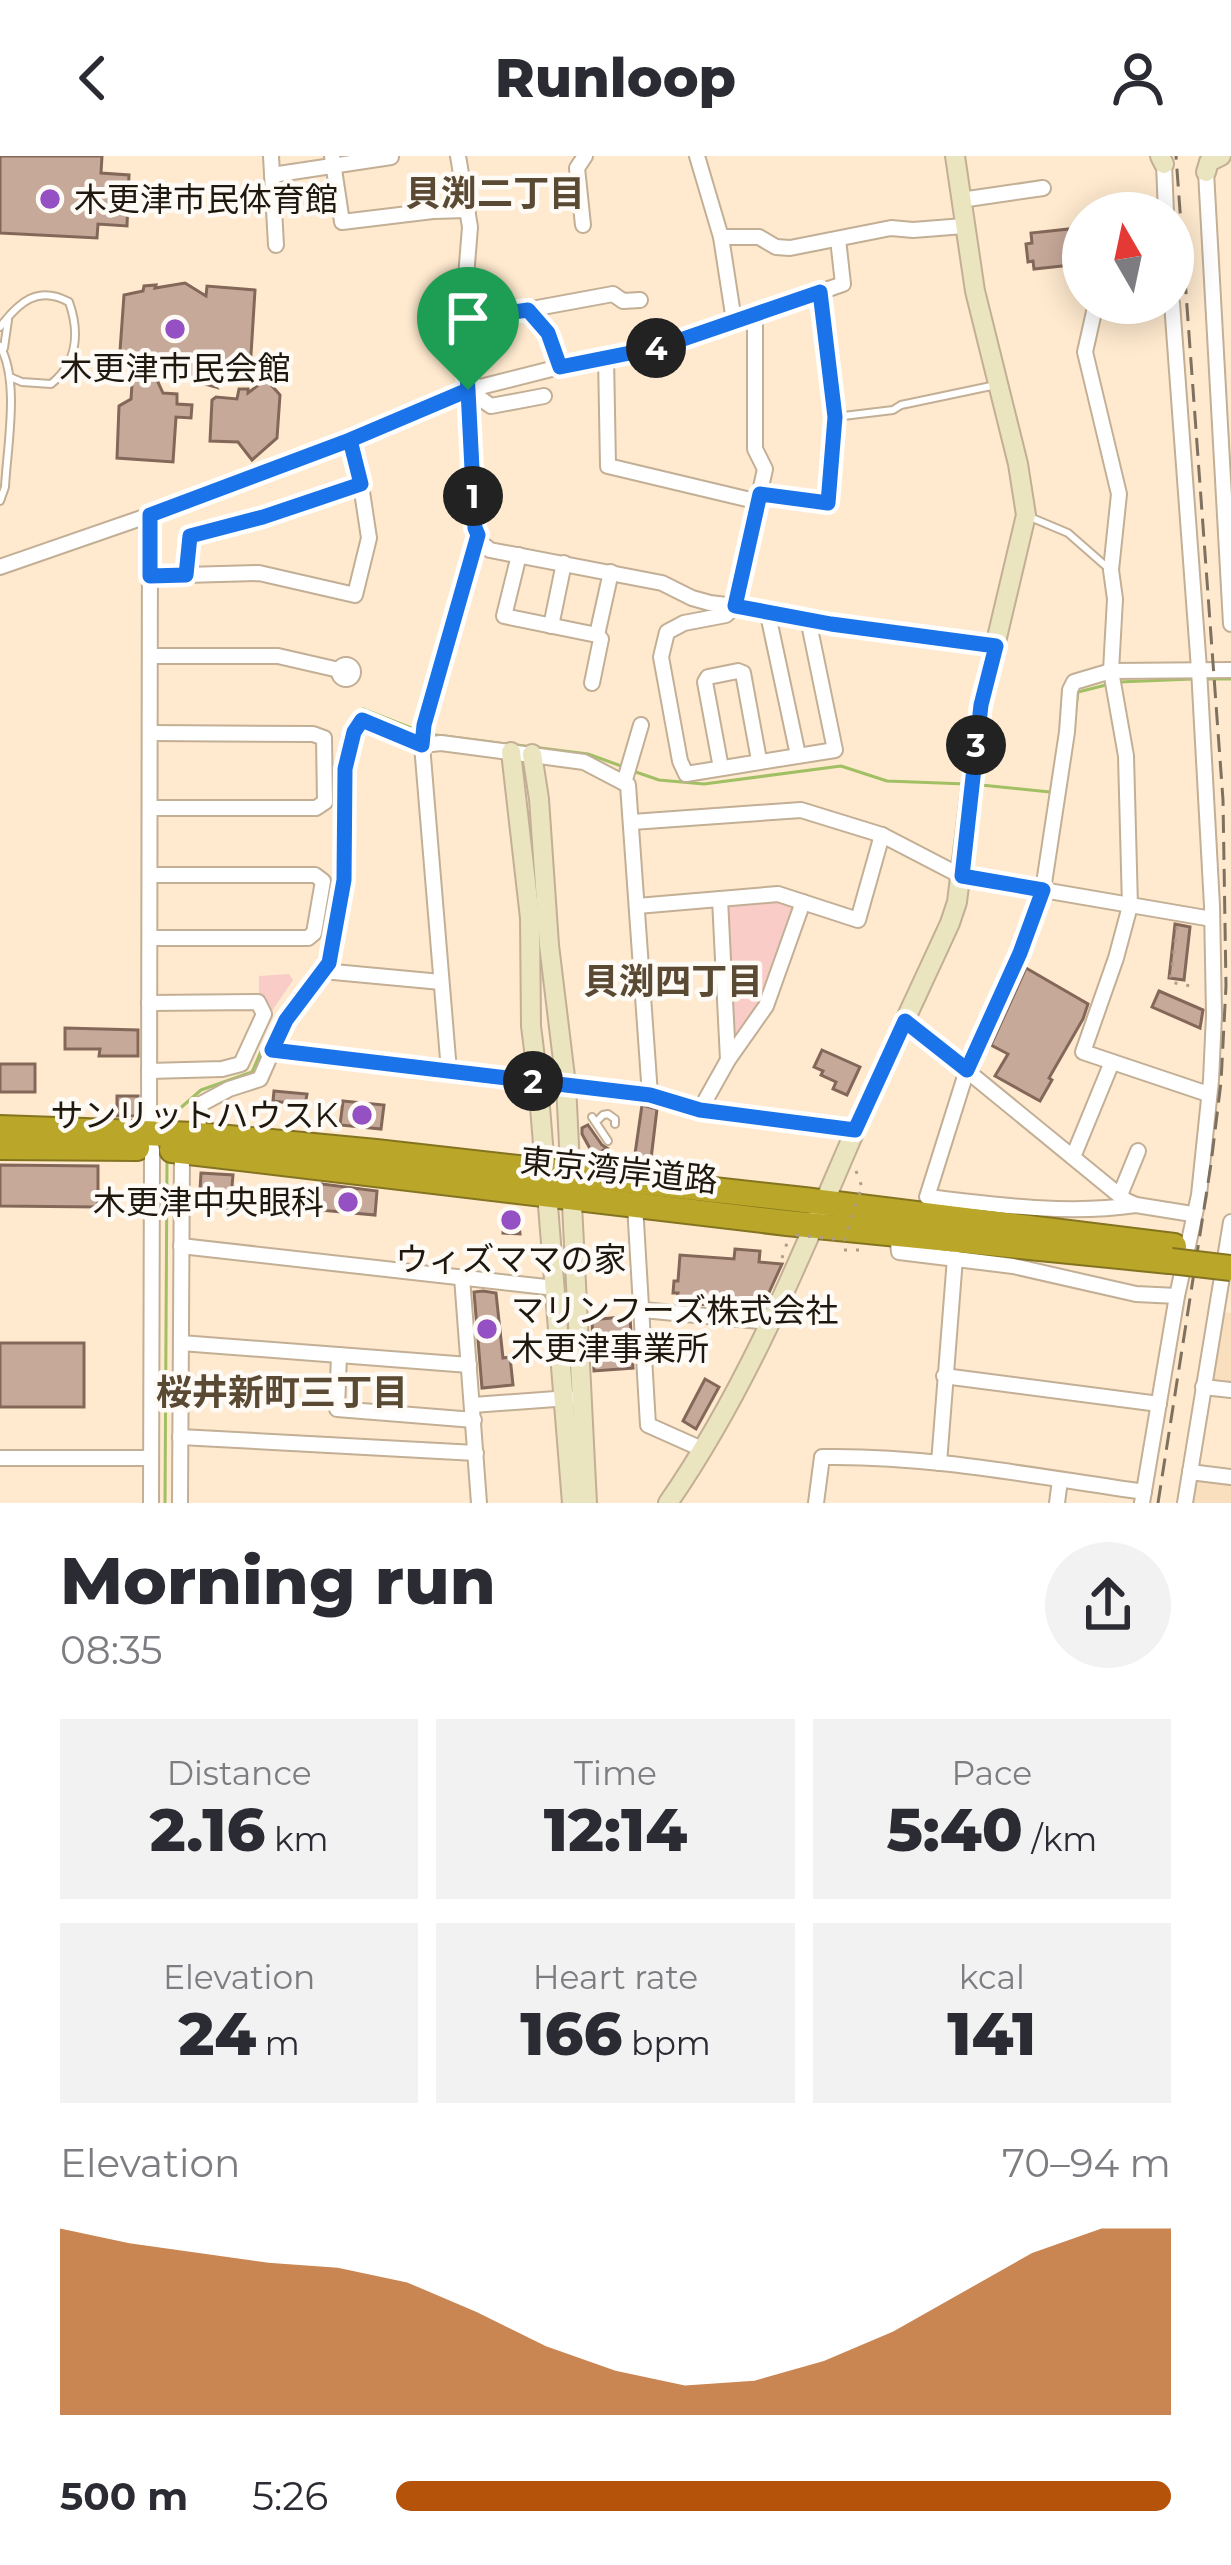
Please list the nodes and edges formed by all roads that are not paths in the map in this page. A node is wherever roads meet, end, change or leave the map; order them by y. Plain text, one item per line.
1 (271, 156) edge
2 (458, 156) edge
3 (585, 156) edge
4 (697, 156) edge
5 (955, 156) edge
6 (1221, 156) edge
7 (391, 157) edge
8 (1162, 160) edge
9 (333, 161) edge
10 (1206, 172) joint
11 (272, 175) junction
12 (1043, 188) dead end
13 (1164, 192) edge
14 (961, 200) junction
15 (467, 211) junction
16 (583, 225) dead end
17 (964, 226) junction
18 (1210, 234) junction
19 (1231, 236) edge
20 (721, 238) junction
21 (838, 239) junction
22 (276, 245) dead end
23 (820, 292) junction
24 (640, 300) dead end
25 (528, 310) junction
26 (463, 314) junction
27 (755, 314) junction
28 (9, 315) junction
29 (734, 321) junction
30 (1091, 324) edge
31 (1173, 324) edge
32 (0, 327) edge
33 (1223, 332) edge
34 (2, 349) edge
35 (606, 357) junction
36 (560, 367) junction
37 (10, 377) junction
38 (998, 385) junction
39 (468, 390) junction
40 (544, 396) dead end
41 (1225, 416) edge
42 (835, 417) junction
43 (350, 440) junction
44 (361, 484) junction
45 (760, 498) junction
46 (0, 501) edge
47 (1228, 504) edge
48 (150, 515) junction
49 (1026, 515) junction
50 (478, 535) junction
51 (519, 555) junction
52 (564, 563) junction
53 (0, 567) edge
54 (1111, 570) junction
55 (611, 572) junction
56 (186, 575) junction
57 (150, 576) junction
58 (1230, 590) edge
59 (735, 606) junction
60 (767, 610) junction
61 (808, 619) junction
62 (1231, 624) edge
63 (551, 626) junction
64 (597, 634) junction
65 (996, 646) junction
66 (150, 656) junction
67 (1198, 669) junction
68 (339, 670) dead end
69 (1231, 670) edge
70 (1112, 671) junction
71 (592, 683) dead end
72 (640, 725) dead end
73 (150, 733) junction
74 (422, 745) junction
75 (511, 752) junction
76 (532, 754) junction
77 (798, 755) junction
78 (759, 760) junction
79 (721, 768) junction
80 (624, 783) junction
81 (150, 808) junction
82 (632, 822) junction
83 (882, 836) junction
84 (150, 875) junction
85 (962, 876) junction
86 (1043, 890) junction
87 (719, 899) junction
88 (802, 902) junction
89 (638, 906) junction
90 (1130, 906) junction
91 (1212, 919) junction
92 (150, 938) junction
93 (323, 971) junction
94 (441, 982) junction
95 (149, 1003) junction
96 (905, 1021) junction
97 (272, 1050) junction
98 (728, 1060) junction
99 (1112, 1062) junction
100 (967, 1070) junction
101 (449, 1071) junction
102 (149, 1072) junction
103 (538, 1082) junction
104 (566, 1085) junction
105 (1208, 1094) junction
106 (650, 1095) junction
107 (700, 1110) junction
108 (615, 1124) dead end
109 (0, 1127) edge
110 (855, 1130) junction
111 (151, 1141) junction
112 (608, 1141) dead end
113 (189, 1142) junction
114 (0, 1147) edge
115 (1138, 1151) dead end
116 (1073, 1157) junction
117 (558, 1185) junction
118 (1120, 1195) junction
119 (634, 1205) junction
120 (1136, 1205) junction
121 (1192, 1214) junction
122 (812, 1221) junction
123 (1231, 1222) edge
124 (897, 1235) junction
125 (181, 1246) junction
126 (1231, 1252) edge
127 (1173, 1253) junction
128 (955, 1258) junction
129 (1231, 1268) edge
130 (462, 1277) junction
131 (555, 1288) junction
132 (1177, 1296) junction
133 (1226, 1301) edge
134 (643, 1310) junction
135 (770, 1322) junction
136 (181, 1343) junction
137 (339, 1355) junction
138 (470, 1365) junction
139 (944, 1376) junction
140 (1203, 1387) junction
141 (1231, 1390) edge
142 (572, 1398) junction
143 (1159, 1404) junction
144 (474, 1412) junction
145 (180, 1437) junction
146 (704, 1450) junction
147 (476, 1453) junction
148 (0, 1458) edge
149 (151, 1458) junction
150 (939, 1463) junction
151 (1190, 1472) junction
152 (1231, 1478) edge
153 (1060, 1480) junction
154 (1143, 1497) edge
155 (151, 1503) edge
156 (179, 1503) edge
157 (479, 1503) edge
158 (572, 1503) edge
159 (586, 1503) edge
160 (668, 1503) edge
161 (816, 1503) edge
162 (1057, 1503) edge
163 (1185, 1503) edge

1 - 11 street
2 - 15 street
3 - 16 street
4 - 20 street
5 - 14 street
6 - 10 street
7 - 9 street
8 - 13 street
9 - 11 street
9 - 15 street
10 - 18 street
11 - 22 street
12 - 14 street
14 - 17 street
15 - 26 street
17 - 21 street
17 - 38 street
18 - 19 street
18 - 33 street
20 - 21 street
20 - 29 street
21 - 23 street
23 - 27 street
23 - 42 lane
24 - 25 street
25 - 26 street
25 - 36 lane
26 - 39 street
27 - 29 street
27 - 45 street
28 - 32 lane
28 - 34 lane
28 - 37 lane
29 - 35 street
30 - 54 street
31 - 67 street
33 - 41 street
34 - 37 lane
35 - 36 street
35 - 45 street
36 - 39 street
37 - 46 lane
38 - 42 lane
38 - 49 street
39 - 40 street
39 - 43 street
39 - 50 street
41 - 47 street
42 - 45 lane
43 - 44 street
43 - 48 street
44 - 56 street
44 - 56 street
45 - 59 street
47 - 58 street
48 - 53 street
48 - 57 street
49 - 54 lane
49 - 65 street
50 - 51 street
50 - 74 street
51 - 52 street
51 - 63 street
52 - 55 street
52 - 63 street
54 - 70 street
55 - 59 street
55 - 64 street
56 - 57 street
57 - 66 street
58 - 62 street
59 - 60 street
59 - 79 street
60 - 61 street
60 - 77 street
61 - 65 street
61 - 77 street
63 - 64 street
64 - 71 street
65 - 85 street
66 - 68 street
66 - 73 street
67 - 69 street
67 - 70 street
67 - 91 street
70 - 86 street
70 - 90 street
72 - 80 street
73 - 81 street
73 - 81 street
74 - 75 street
74 - 93 street
74 - 94 street
75 - 76 street
75 - 103 street
76 - 80 street
76 - 104 street
77 - 78 street
78 - 79 street
78 - 79 street
80 - 82 street
81 - 84 street
82 - 83 street
82 - 89 street
83 - 85 street
83 - 88 street
84 - 92 street
84 - 92 street
85 - 86 street
85 - 96 street
86 - 90 street
86 - 100 street
87 - 88 street
87 - 89 street
87 - 98 street
88 - 98 street
89 - 106 street
90 - 91 street
90 - 99 street
91 - 105 street
92 - 95 street
93 - 94 street
93 - 97 street
94 - 101 street
95 - 102 street
95 - 102 street
96 - 100 street
96 - 110 street
97 - 101 street
97 - 113 street
98 - 107 street
99 - 105 street
99 - 116 street
100 - 116 street
100 - 120 street
101 - 103 street
102 - 111 street
103 - 104 street
103 - 117 street
104 - 106 street
104 - 117 street
105 - 121 street
106 - 107 street
107 - 110 street
108 - 112 lane
109 - 111 highway, 東京湾岸道路
110 - 122 street
111 - 113 highway, 東京湾岸道路
111 - 114 highway, 東京湾岸道路
111 - 149 street
113 - 117 highway, 東京湾岸道路
113 - 125 street
115 - 118 street
116 - 118 street
117 - 119 highway, 東京湾岸道路
117 - 122 highway, 東京湾岸道路
117 - 131 street
117 - 142 street
118 - 120 street
119 - 122 highway, 東京湾岸道路
119 - 134 street
120 - 121 street
121 - 132 street
122 - 124 highway, 東京湾岸道路
122 - 127 highway, 東京湾岸道路
122 - 135 street
123 - 133 street
124 - 127 highway, 東京湾岸道路
124 - 128 street
125 - 130 street
125 - 136 street
126 - 127 highway, 東京湾岸道路
127 - 129 highway, 東京湾岸道路, bridge
128 - 132 street
128 - 139 street
130 - 131 street
130 - 138 street
131 - 142 street
132 - 143 street
133 - 140 street
134 - 135 street
134 - 146 street
135 - 146 street
136 - 137 street
136 - 145 street
137 - 138 street
137 - 144 street
138 - 144 street
139 - 143 street
139 - 150 street
140 - 141 street
140 - 151 street
142 - 144 street
142 - 158 street
142 - 159 street
143 - 154 street
144 - 147 street
145 - 147 street
145 - 156 street
146 - 160 street
147 - 157 street
148 - 149 street
149 - 155 street
150 - 153 street
150 - 161 street
151 - 152 street
151 - 163 street
153 - 154 street
153 - 162 street

